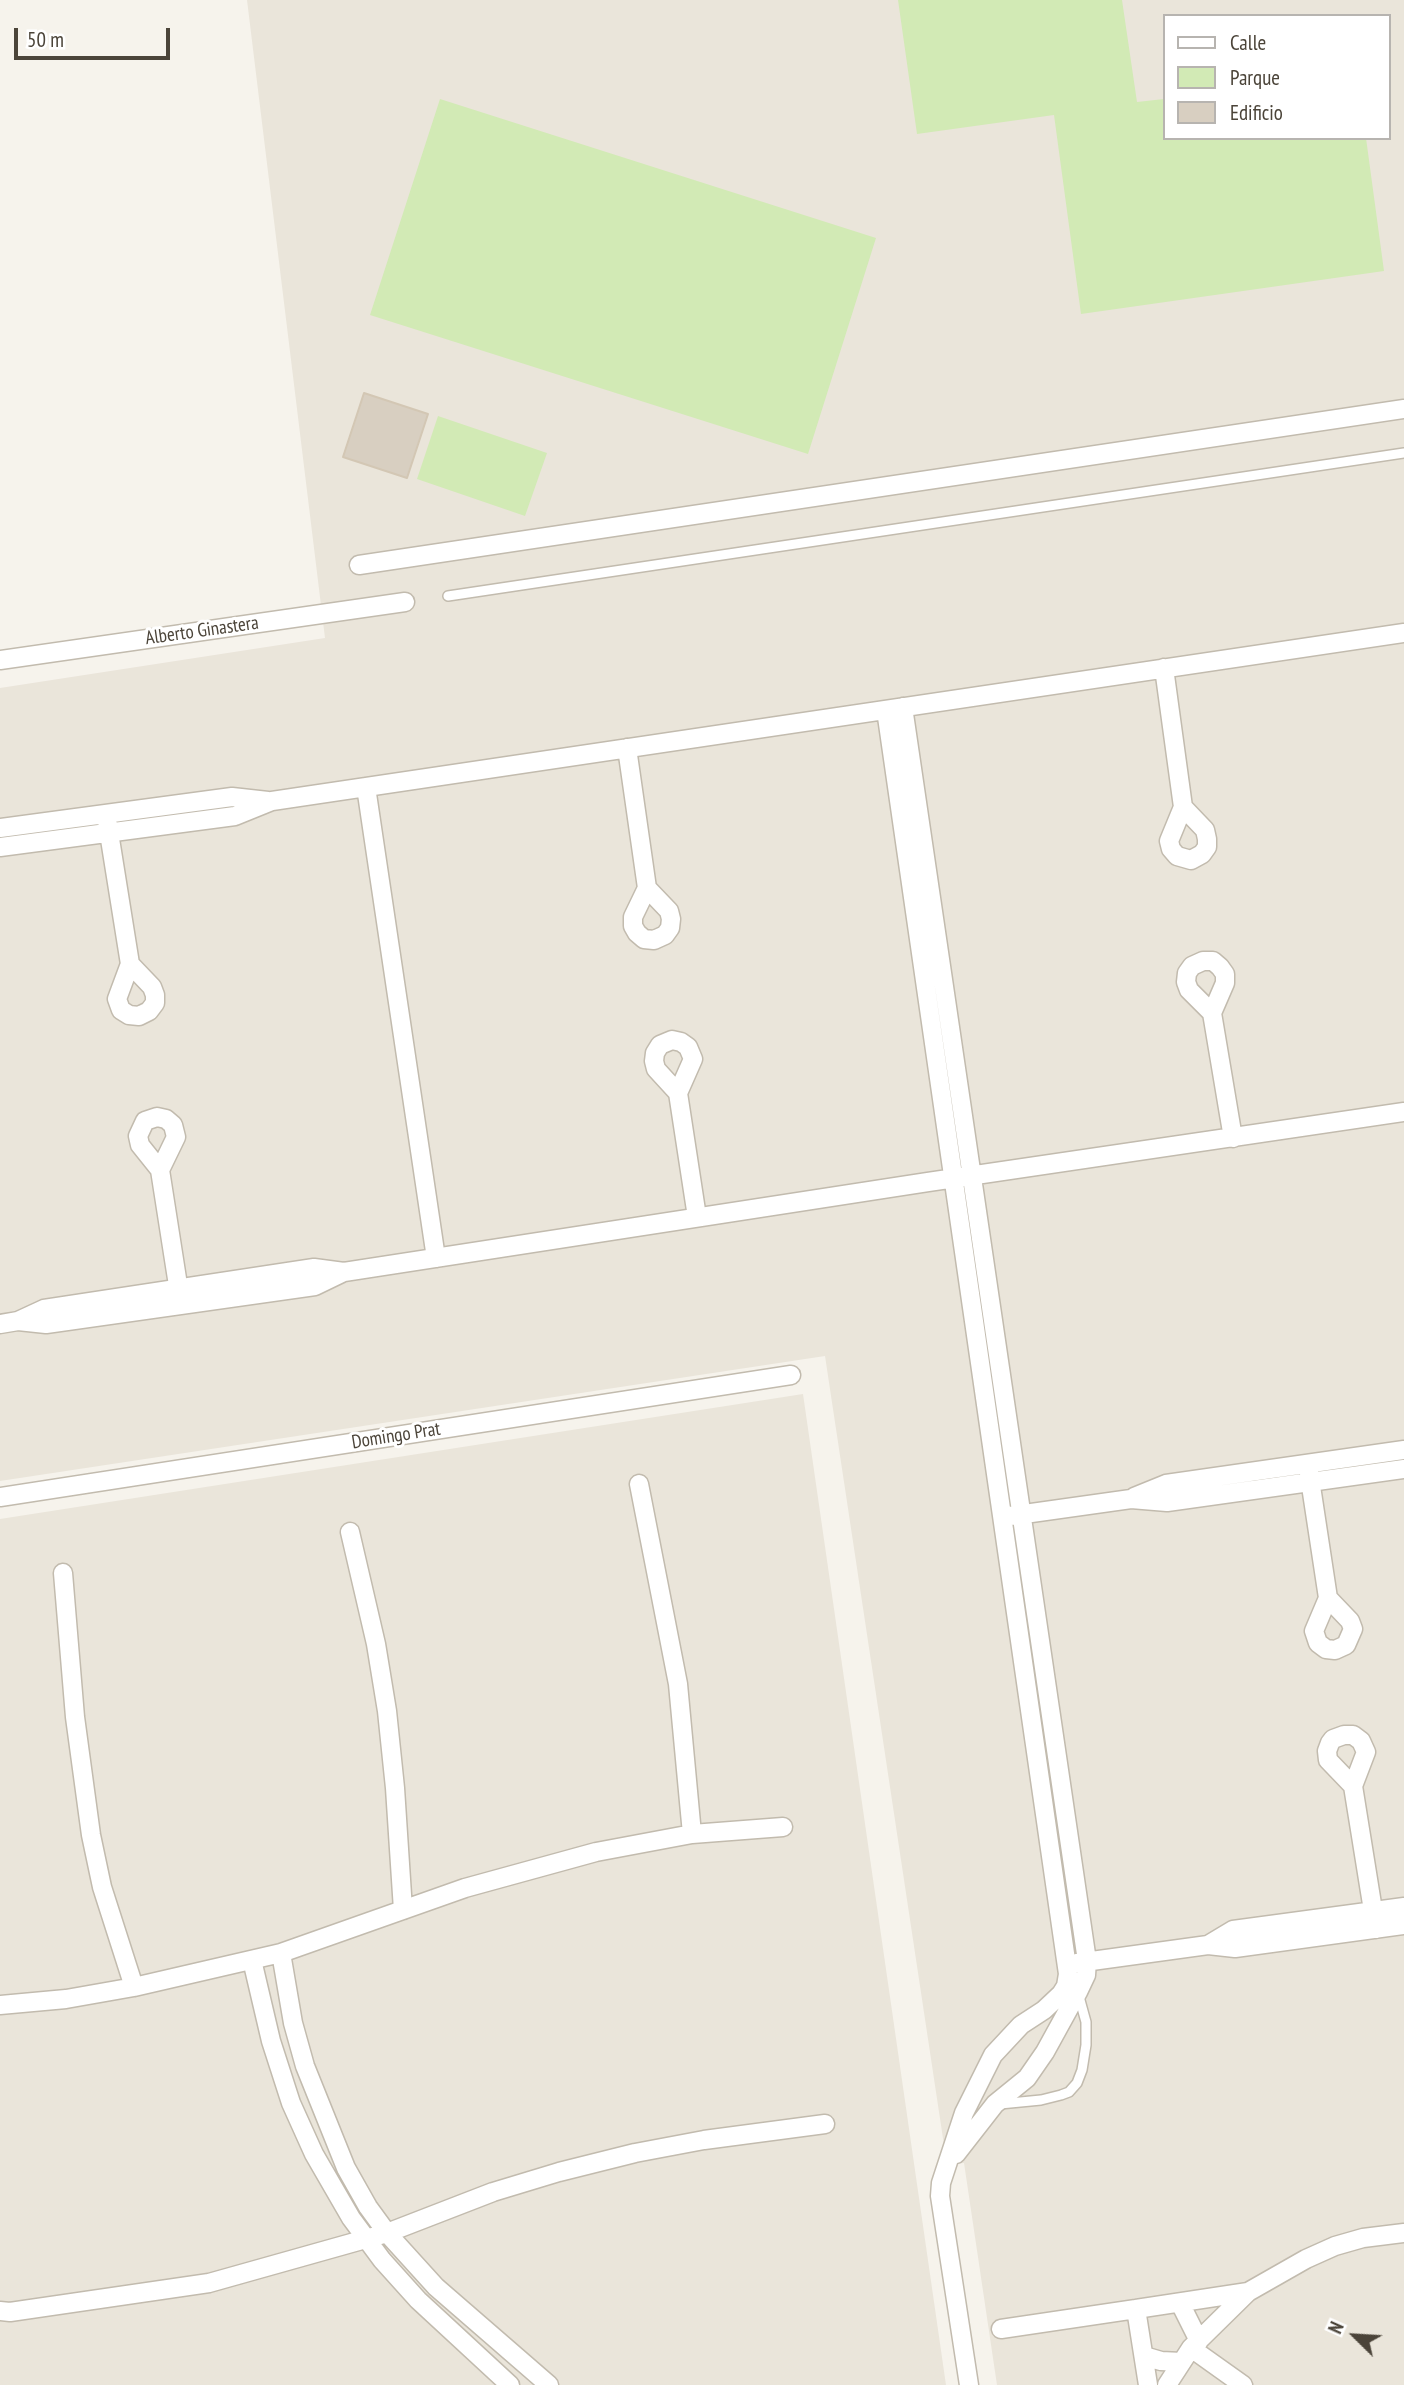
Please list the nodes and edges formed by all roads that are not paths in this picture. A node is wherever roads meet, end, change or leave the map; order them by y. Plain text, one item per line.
1 (1404, 410) edge
2 (1404, 453) edge
3 (359, 565) dead end
4 (448, 596) dead end
5 (405, 602) dead end
6 (1404, 633) edge
7 (0, 660) edge
8 (1164, 668) junction
9 (894, 708) junction
10 (627, 748) junction
11 (366, 787) junction
12 (272, 801) junction
13 (1183, 807) dead end
14 (106, 814) junction
15 (0, 828) edge
16 (109, 832) junction
17 (0, 847) edge
18 (647, 888) dead end
19 (130, 964) dead end
20 (1212, 1013) dead end
21 (678, 1093) dead end
22 (1404, 1112) edge
23 (1233, 1138) junction
24 (160, 1170) dead end
25 (963, 1177) junction
26 (697, 1217) junction
27 (436, 1258) junction
28 (179, 1297) junction
29 (0, 1324) edge
30 (791, 1375) dead end
31 (1404, 1450) edge
32 (1307, 1464) junction
33 (1404, 1469) edge
34 (1310, 1482) junction
35 (639, 1485) dead end
36 (0, 1497) edge
37 (1131, 1499) junction
38 (1022, 1514) junction
39 (1003, 1517) junction
40 (350, 1532) dead end
41 (62, 1573) dead end
42 (1328, 1598) dead end
43 (1353, 1786) dead end
44 (783, 1827) dead end
45 (692, 1834) junction
46 (1404, 1907) edge
47 (403, 1910) junction
48 (1373, 1911) junction
49 (1404, 1925) edge
50 (1376, 1929) junction
51 (1208, 1945) junction
52 (281, 1952) junction
53 (253, 1960) junction
54 (1087, 1961) junction
55 (1067, 1964) junction
56 (134, 1987) junction
57 (1072, 1989) junction
58 (0, 2005) edge
59 (995, 2105) junction
60 (825, 2124) dead end
61 (947, 2165) junction
62 (387, 2233) junction
63 (1404, 2233) edge
64 (366, 2239) junction
65 (1248, 2292) junction
66 (1181, 2303) junction
67 (1136, 2309) junction
68 (0, 2311) edge
69 (1001, 2329) dead end
70 (1191, 2350) junction
71 (1144, 2357) junction
72 (510, 2385) edge
73 (549, 2385) edge
74 (969, 2385) edge
75 (1148, 2385) edge
76 (1167, 2385) edge
77 (1244, 2385) edge

1 - 3 street
2 - 4 lane
5 - 7 street, Alberto Ginastera
6 - 8 street
8 - 9 street
8 - 13 street
9 - 10 street
9 - 25 street
10 - 11 street
10 - 18 street
11 - 12 street
11 - 27 street
12 - 14 street
12 - 16 street
14 - 15 street
14 - 16 street
16 - 17 street
16 - 19 street
20 - 23 street
21 - 26 street
22 - 23 street
23 - 25 street
24 - 28 street
25 - 26 street
25 - 38 street
25 - 39 street
26 - 27 street
27 - 28 street
28 - 29 street
30 - 36 street, Domingo Prat
31 - 32 street
32 - 34 street
32 - 37 street
33 - 34 street
34 - 37 street
34 - 42 street
35 - 45 street
37 - 38 street
38 - 39 street
38 - 54 street
39 - 55 street
40 - 47 street
41 - 56 street
43 - 48 street
44 - 45 street
45 - 47 street
46 - 48 street
47 - 52 street
48 - 50 street
48 - 51 street
49 - 50 street
50 - 51 street
51 - 54 street
52 - 53 street
52 - 62 street
53 - 56 street
53 - 64 street
54 - 55 street
54 - 57 street
55 - 57 street
56 - 58 street
57 - 59 street
57 - 59 lane
57 - 61 street
59 - 61 street
60 - 62 street
61 - 74 street
62 - 64 street
62 - 73 street
63 - 65 street
64 - 68 street
64 - 72 street
65 - 66 street
65 - 70 street
66 - 67 street
66 - 70 street
67 - 69 street
67 - 71 street
70 - 71 street
70 - 76 street
70 - 77 street
71 - 75 street

